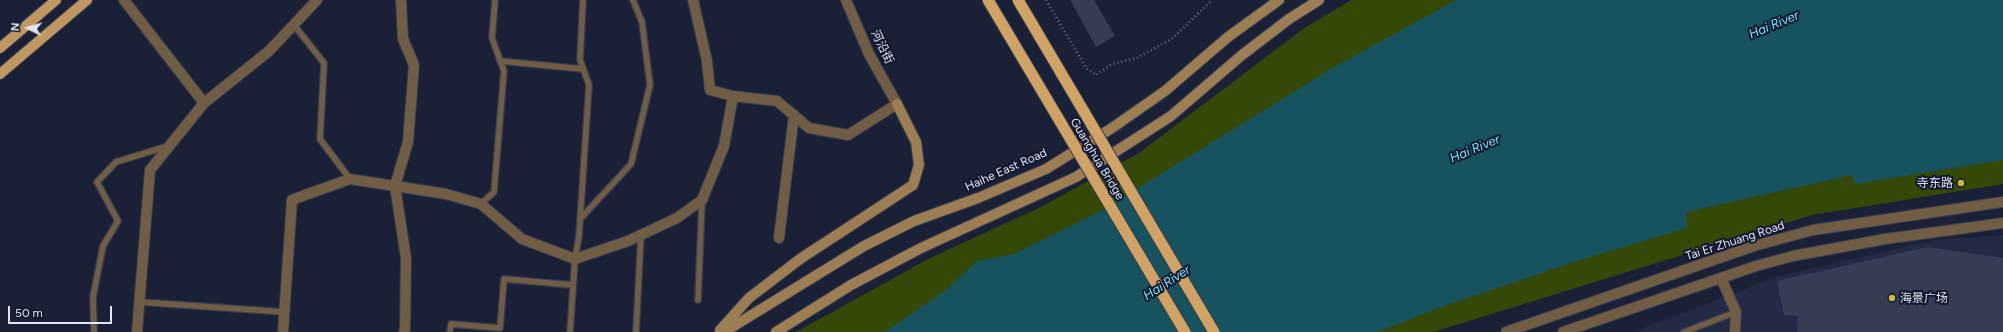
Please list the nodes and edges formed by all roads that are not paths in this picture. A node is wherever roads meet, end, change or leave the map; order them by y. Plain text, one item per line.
1 (56, 0) edge
2 (87, 0) edge
3 (124, 0) edge
4 (317, 0) edge
5 (401, 0) edge
6 (495, 0) edge
7 (583, 0) edge
8 (633, 0) edge
9 (693, 0) edge
10 (846, 0) edge
11 (988, 0) edge
12 (1018, 0) edge
13 (1279, 0) edge
14 (1319, 0) edge
15 (294, 25) junction
16 (0, 48) edge
17 (500, 61) junction
18 (583, 69) junction
19 (0, 74) edge
20 (733, 96) junction
21 (204, 103) junction
22 (897, 104) junction
23 (794, 115) junction
24 (170, 145) junction
25 (350, 179) junction
26 (395, 186) junction
27 (702, 200) junction
28 (2003, 202) edge
29 (481, 204) junction
30 (580, 218) junction
31 (2003, 223) edge
32 (641, 234) junction
33 (779, 238) dead end
34 (575, 259) junction
35 (1721, 278) junction
36 (573, 285) junction
37 (698, 300) dead end
38 (140, 302) junction
39 (284, 312) junction
40 (1736, 312) junction
41 (500, 330) edge
42 (94, 332) edge
43 (137, 332) edge
44 (283, 332) edge
45 (404, 332) edge
46 (450, 332) edge
47 (570, 332) edge
48 (636, 332) edge
49 (718, 332) edge
50 (724, 332) edge
51 (776, 332) edge
52 (1185, 332) edge
53 (1214, 332) edge
54 (1506, 332) edge
55 (1563, 332) edge
56 (1684, 332) edge
57 (1735, 332) edge

1 - 16 main road
2 - 19 main road
3 - 21 street
4 - 15 street
5 - 26 street
6 - 17 lane
7 - 18 lane
8 - 30 lane
9 - 20 street
10 - 22 street, 河沿街
11 - 52 highway, Guanghua Bridge, bridge
12 - 53 highway, Guanghua Bridge, bridge
13 - 50 main road, Haihe East Road
14 - 51 main road
15 - 21 street
15 - 25 lane
17 - 18 lane
17 - 29 lane
18 - 30 lane
20 - 23 street
20 - 27 street
21 - 24 street
22 - 23 street
22 - 49 main road
23 - 33 street
24 - 38 street
24 - 42 lane
25 - 26 street
25 - 39 street
26 - 29 street
26 - 45 street
27 - 32 street
27 - 37 lane
28 - 54 street, Tai Er Zhuang Road
29 - 34 street
30 - 34 lane
31 - 35 street
32 - 34 street
32 - 48 lane
34 - 36 lane
35 - 40 street
35 - 55 street
36 - 41 lane
36 - 47 lane
38 - 39 lane
38 - 43 street
39 - 44 street
40 - 56 lane
40 - 57 street
41 - 46 lane

